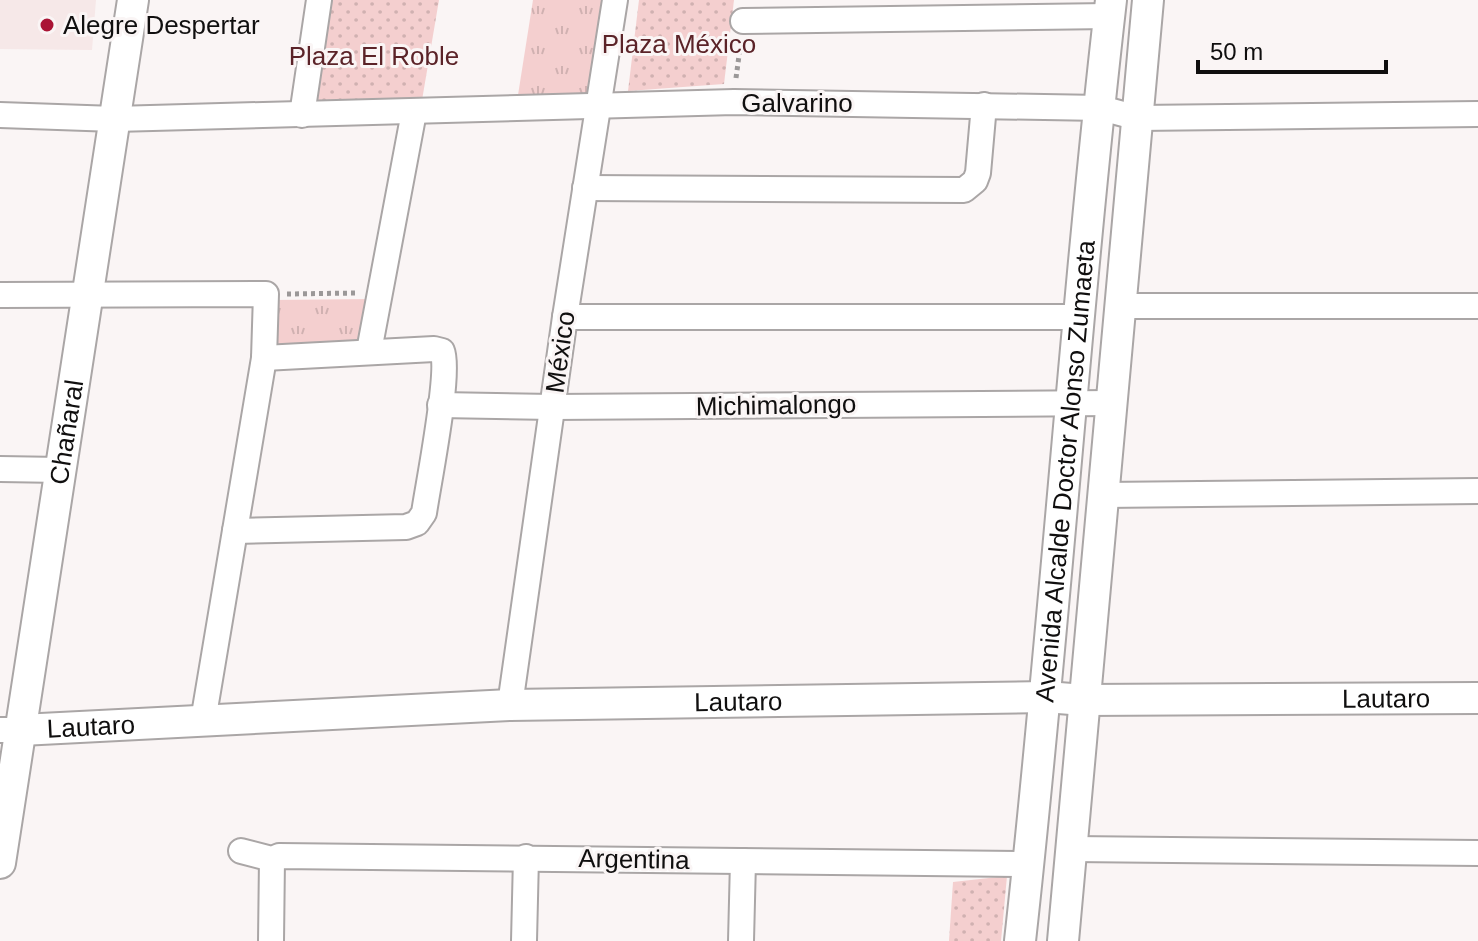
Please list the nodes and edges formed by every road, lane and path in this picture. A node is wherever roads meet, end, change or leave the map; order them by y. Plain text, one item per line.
1 (133, 0) edge
2 (319, 0) edge
3 (615, 0) edge
4 (1148, 0) edge
5 (1110, 8) edge
6 (743, 21) joint
7 (734, 102) junction
8 (600, 105) junction
9 (984, 105) junction
10 (1101, 108) junction
11 (414, 112) junction
12 (1478, 114) edge
13 (0, 115) edge
14 (302, 115) junction
15 (1138, 118) junction
16 (115, 119) junction
17 (585, 188) junction
18 (381, 293) junction
19 (266, 294) junction
20 (0, 295) edge
21 (88, 295) junction
22 (1120, 306) junction
23 (1478, 306) edge
24 (565, 317) junction
25 (1080, 317) junction
26 (369, 351) junction
27 (264, 358) junction
28 (1071, 403) junction
29 (1112, 403) junction
30 (440, 405) junction
31 (553, 407) junction
32 (0, 469) edge
33 (61, 470) junction
34 (1478, 491) edge
35 (1103, 495) junction
36 (235, 531) junction
37 (1046, 697) junction
38 (1478, 698) edge
39 (1084, 700) junction
40 (510, 705) junction
41 (203, 721) junction
42 (10, 730) edge
43 (1072, 849) junction
44 (241, 851) dead end
45 (1478, 853) edge
46 (526, 857) junction
47 (272, 859) junction
48 (743, 861) junction
49 (0, 863) edge
50 (1028, 864) junction
51 (271, 941) edge
52 (524, 941) edge
53 (741, 941) edge
54 (1020, 941) edge
55 (1063, 941) edge

1 - 16 street, Chañaral
2 - 14 street
3 - 8 street, México
4 - 15 street, Avenida Alcalde Doctor Alonso Zumaeta
5 - 6 street
5 - 10 street, Avenida Alcalde Doctor Alonso Zumaeta
6 - 7 path
7 - 8 street, Galvarino
7 - 9 street, Galvarino
8 - 11 street, Galvarino
8 - 17 street, México
9 - 10 street, Galvarino
9 - 17 street
10 - 15 street, Galvarino
10 - 25 street, Avenida Alcalde Doctor Alonso Zumaeta
11 - 14 street, Galvarino
11 - 18 street
12 - 15 street, Galvarino
13 - 16 street, Galvarino
14 - 16 street, Galvarino
15 - 22 street, Avenida Alcalde Doctor Alonso Zumaeta
16 - 21 street, Chañaral
17 - 24 street, México
18 - 19 path
18 - 26 street
19 - 21 street
19 - 27 street
20 - 21 street
21 - 33 street, Chañaral
22 - 23 street
22 - 29 street, Avenida Alcalde Doctor Alonso Zumaeta
24 - 25 street
24 - 31 street, México
25 - 28 street, Avenida Alcalde Doctor Alonso Zumaeta
26 - 27 street
26 - 30 street
27 - 36 street
28 - 29 street, Michimalongo
28 - 31 street, Michimalongo
28 - 37 street, Avenida Alcalde Doctor Alonso Zumaeta
29 - 35 street, Avenida Alcalde Doctor Alonso Zumaeta
30 - 31 street, Michimalongo
30 - 36 street
31 - 40 street, México
32 - 33 street
33 - 42 street, Chañaral
34 - 35 street
35 - 39 street, Avenida Alcalde Doctor Alonso Zumaeta
36 - 41 street
37 - 39 street, Lautaro
37 - 40 street, Lautaro
37 - 50 street, Avenida Alcalde Doctor Alonso Zumaeta
38 - 39 street, Lautaro
39 - 43 street, Avenida Alcalde Doctor Alonso Zumaeta
40 - 41 street, Lautaro
41 - 42 street, Lautaro
42 - 49 street, Chañaral
43 - 45 street
43 - 55 street, Avenida Alcalde Doctor Alonso Zumaeta
44 - 47 street, Argentina
46 - 47 street, Argentina
46 - 48 street, Argentina
46 - 52 street
47 - 51 street
48 - 50 street, Argentina
48 - 53 street
50 - 54 street, Avenida Alcalde Doctor Alonso Zumaeta

